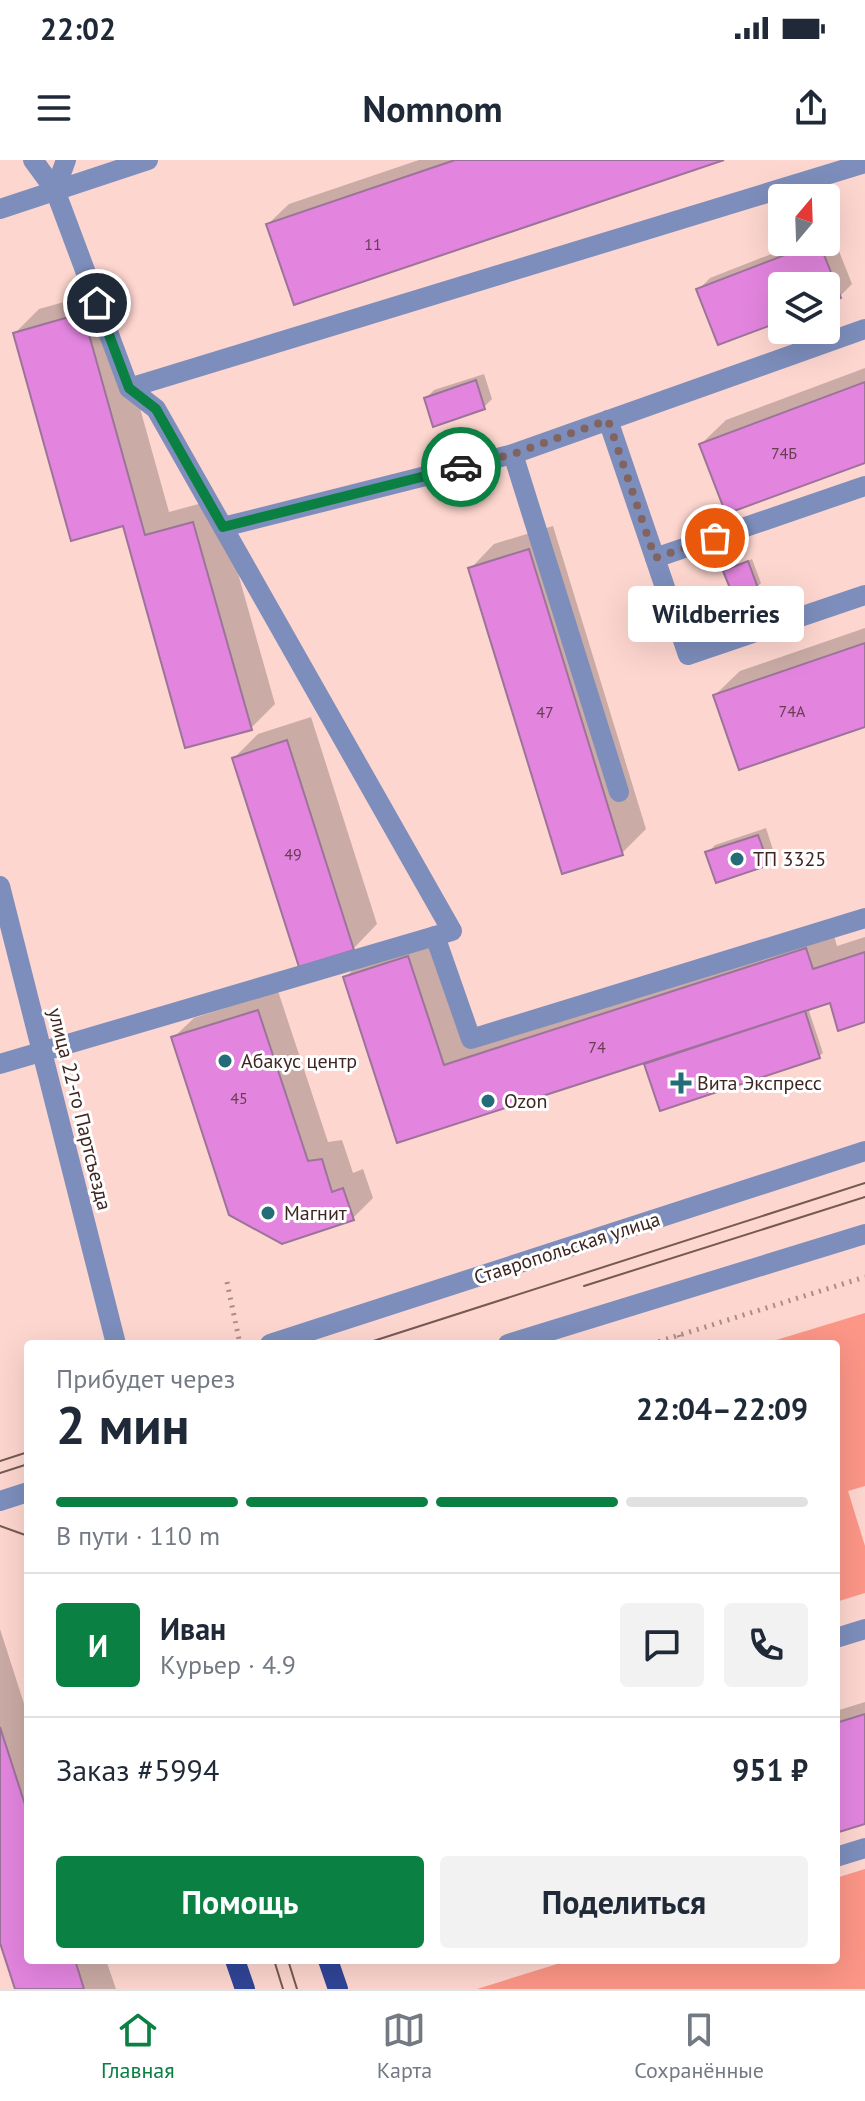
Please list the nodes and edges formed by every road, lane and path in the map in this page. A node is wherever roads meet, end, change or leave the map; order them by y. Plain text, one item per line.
1 (33, 160) edge
2 (66, 160) edge
3 (148, 160) edge
4 (859, 163) edge
5 (55, 190) junction
6 (0, 209) edge
7 (865, 329) edge
8 (129, 388) junction
9 (608, 420) junction
10 (513, 454) junction
11 (865, 486) edge
12 (223, 527) junction
13 (655, 558) junction
14 (865, 595) edge
15 (619, 792) dead end
16 (0, 886) edge
17 (865, 918) edge
18 (435, 936) junction
19 (40, 1052) junction
20 (0, 1064) edge
21 (865, 1151) edge
22 (865, 1234) edge
23 (865, 1277) edge
24 (227, 1282) dead end
25 (679, 1335) junction
26 (115, 1340) edge
27 (239, 1340) edge
28 (282, 1340) edge
29 (521, 1340) edge
30 (663, 1340) edge
31 (681, 1340) edge
32 (24, 1493) edge
33 (0, 1501) edge
34 (865, 1629) edge
35 (840, 1637) edge
36 (865, 1848) edge
37 (840, 1856) edge
38 (236, 1964) edge
39 (329, 1964) edge
40 (243, 1989) edge
41 (338, 1989) edge

1 - 5 street
2 - 5 street
3 - 5 street
4 - 8 street
5 - 6 street
5 - 8 street
7 - 9 street
8 - 12 street
9 - 10 street
9 - 13 street
10 - 12 street
10 - 15 street
11 - 13 street
12 - 18 street
13 - 14 street
16 - 19 street, улица 22-го Партсъезда
17 - 18 street
18 - 19 street
19 - 20 street
19 - 26 street, улица 22-го Партсъезда
21 - 28 street, Ставропольская улица
22 - 29 street
23 - 25 path
24 - 27 path
25 - 30 path
25 - 31 path
32 - 33 street
34 - 35 street
36 - 37 street
38 - 40 main road
39 - 41 main road

